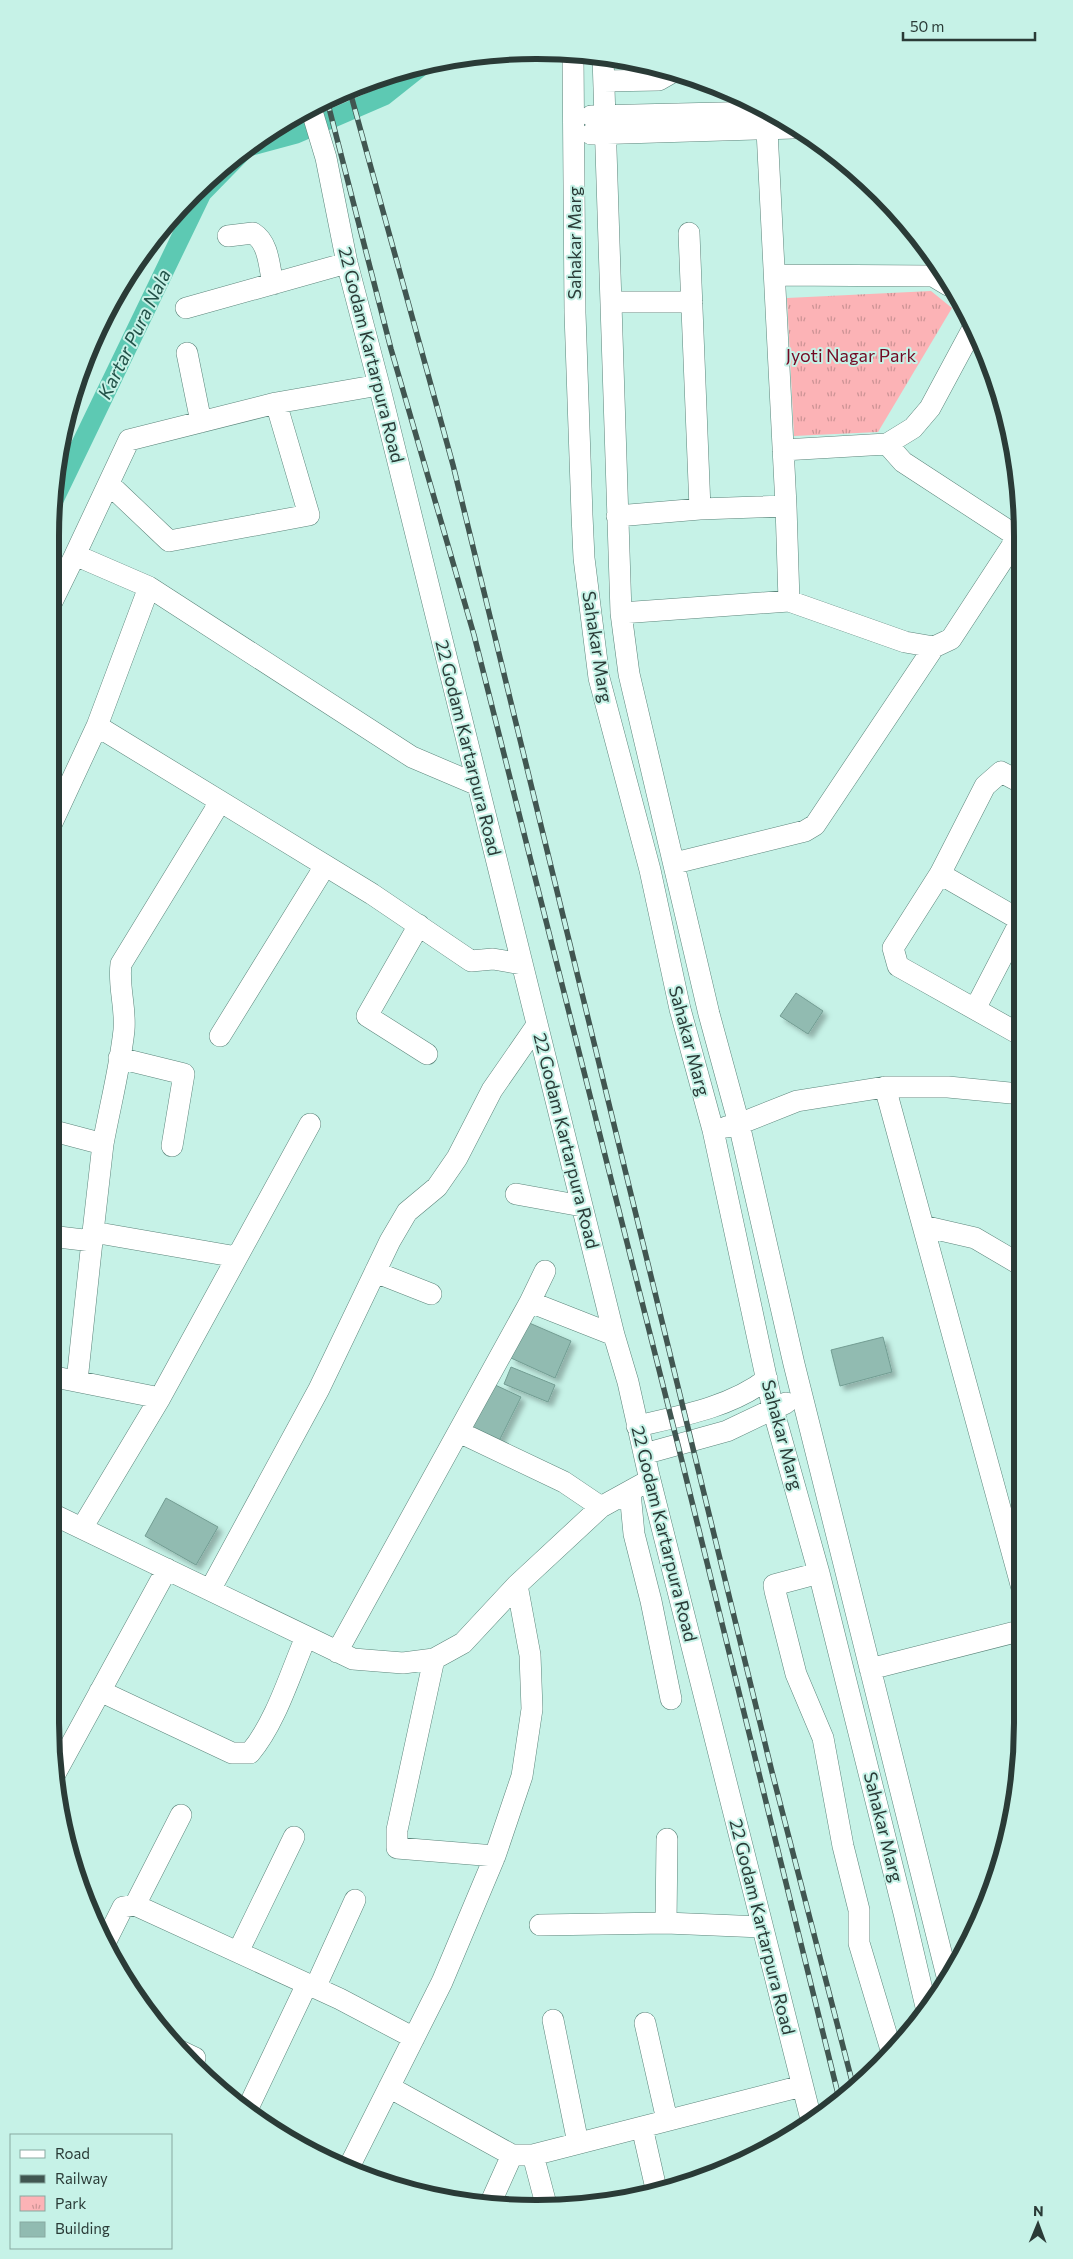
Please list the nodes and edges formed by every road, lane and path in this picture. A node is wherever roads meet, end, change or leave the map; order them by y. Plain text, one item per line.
1 (573, 60) edge
2 (603, 64) edge
3 (665, 77) edge
4 (604, 81) junction
5 (313, 115) edge
6 (765, 118) edge
7 (605, 125) junction
8 (574, 126) junction
9 (689, 233) dead end
10 (228, 236) dead end
11 (347, 263) junction
12 (774, 275) junction
13 (936, 275) edge
14 (273, 284) junction
15 (611, 302) junction
16 (692, 302) junction
17 (186, 308) dead end
18 (969, 335) edge
19 (187, 353) dead end
20 (379, 385) junction
21 (276, 403) junction
22 (201, 422) junction
23 (887, 444) junction
24 (783, 450) junction
25 (109, 484) junction
26 (786, 506) junction
27 (700, 508) junction
28 (618, 516) junction
29 (1014, 533) edge
30 (1014, 542) edge
31 (75, 555) junction
32 (149, 587) junction
33 (59, 588) edge
34 (789, 601) junction
35 (621, 613) junction
36 (934, 647) junction
37 (97, 726) junction
38 (1014, 779) edge
39 (478, 784) junction
40 (220, 802) junction
41 (59, 808) edge
42 (675, 863) junction
43 (324, 866) junction
44 (940, 874) junction
45 (1014, 917) edge
46 (419, 926) junction
47 (1014, 933) edge
48 (522, 964) junction
49 (975, 1009) junction
50 (537, 1026) junction
51 (1014, 1031) edge
52 (220, 1036) dead end
53 (427, 1054) dead end
54 (119, 1058) junction
55 (885, 1087) junction
56 (1014, 1093) edge
57 (310, 1124) dead end
58 (739, 1124) junction
59 (713, 1130) junction
60 (59, 1132) edge
61 (103, 1144) junction
62 (172, 1146) dead end
63 (516, 1194) dead end
64 (582, 1206) junction
65 (923, 1226) junction
66 (59, 1236) edge
67 (93, 1237) junction
68 (237, 1257) junction
69 (1014, 1260) edge
70 (545, 1271) dead end
71 (375, 1272) junction
72 (431, 1294) dead end
73 (530, 1302) junction
74 (614, 1336) junction
75 (59, 1378) edge
76 (767, 1379) junction
77 (77, 1381) junction
78 (802, 1395) junction
79 (160, 1398) junction
80 (774, 1408) junction
81 (637, 1426) junction
82 (459, 1432) junction
83 (644, 1454) junction
84 (650, 1480) junction
85 (630, 1492) junction
86 (601, 1507) junction
87 (59, 1518) edge
88 (82, 1528) junction
89 (1014, 1562) edge
90 (166, 1569) junction
91 (819, 1573) junction
92 (517, 1585) junction
93 (210, 1590) junction
94 (1014, 1632) edge
95 (306, 1637) junction
96 (338, 1652) junction
97 (434, 1659) junction
98 (870, 1669) junction
99 (100, 1691) junction
100 (671, 1699) dead end
101 (61, 1763) edge
102 (181, 1815) dead end
103 (294, 1837) dead end
104 (667, 1839) dead end
105 (496, 1856) junction
106 (355, 1900) dead end
107 (135, 1905) junction
108 (540, 1924) dead end
109 (666, 1924) junction
110 (762, 1927) junction
111 (109, 1935) edge
112 (238, 1952) junction
113 (952, 1956) edge
114 (311, 1986) junction
115 (925, 2001) edge
116 (553, 2020) dead end
117 (646, 2023) dead end
118 (414, 2038) junction
119 (889, 2045) edge
120 (389, 2086) junction
121 (802, 2086) junction
122 (249, 2104) edge
123 (810, 2114) edge
124 (668, 2120) junction
125 (642, 2127) junction
126 (578, 2143) junction
127 (512, 2155) junction
128 (533, 2155) junction
129 (351, 2163) edge
130 (655, 2185) edge
131 (493, 2198) edge
132 (545, 2200) edge

1 - 8 street, Sahakar Marg
2 - 4 street, Sahakar Marg
3 - 4 street
4 - 7 street, Sahakar Marg
5 - 11 street, 22 Godam Kartarpura Road
6 - 7 street
6 - 12 street
7 - 8 street
7 - 15 street, Sahakar Marg
8 - 59 street, Sahakar Marg
9 - 16 street
10 - 14 street
11 - 14 street
11 - 20 street, 22 Godam Kartarpura Road
12 - 13 street
12 - 24 street
14 - 17 street
15 - 16 street
15 - 28 street, Sahakar Marg
16 - 27 street
18 - 23 street
19 - 22 street
20 - 21 street
20 - 39 street, 22 Godam Kartarpura Road
21 - 22 street
21 - 25 street
22 - 25 street
23 - 24 street
23 - 29 street
24 - 26 street
25 - 31 street
26 - 27 street
26 - 34 street
27 - 28 street
28 - 35 street, Sahakar Marg
30 - 36 street
31 - 32 street
31 - 33 street
32 - 37 street
32 - 39 street
34 - 35 street
34 - 36 street
35 - 42 street, Sahakar Marg
36 - 42 street
37 - 40 street
37 - 41 street
38 - 44 street
39 - 48 street, 22 Godam Kartarpura Road
40 - 43 street
40 - 54 street
42 - 58 street, Sahakar Marg
43 - 46 street
43 - 52 street
44 - 45 street
44 - 49 street
46 - 48 street
46 - 53 street
47 - 49 street
48 - 50 street, 22 Godam Kartarpura Road
49 - 51 street
50 - 64 street, 22 Godam Kartarpura Road
50 - 71 street
54 - 61 street
54 - 62 street
55 - 56 street
55 - 58 street
55 - 65 street
57 - 68 street
58 - 59 street
58 - 78 street, Sahakar Marg
59 - 76 street, Sahakar Marg
60 - 61 street
61 - 67 street
63 - 64 street
64 - 74 street, 22 Godam Kartarpura Road
65 - 69 street
65 - 89 street
66 - 67 street
67 - 68 street
67 - 77 street
68 - 79 street
70 - 73 street
71 - 72 street
71 - 93 street
73 - 74 street
73 - 82 street
74 - 81 street, 22 Godam Kartarpura Road
75 - 77 street
76 - 80 street, Sahakar Marg
76 - 81 street
77 - 79 street
78 - 80 street
78 - 98 street, Sahakar Marg
79 - 88 street
80 - 83 street
80 - 91 street, Sahakar Marg
81 - 83 street, 22 Godam Kartarpura Road
82 - 86 street
82 - 96 street
83 - 84 street, 22 Godam Kartarpura Road
84 - 85 street
84 - 110 street, 22 Godam Kartarpura Road
85 - 86 street
85 - 100 street
86 - 92 street
87 - 88 street
88 - 90 street
90 - 93 street
90 - 99 street
91 - 115 street, Sahakar Marg
91 - 119 street
92 - 97 street
92 - 105 street
93 - 95 street
94 - 98 street
95 - 96 street
95 - 99 street
96 - 97 street
97 - 105 street
98 - 113 street, Sahakar Marg
99 - 101 street
102 - 107 street
103 - 112 street
104 - 109 street
105 - 118 street
106 - 114 street
107 - 111 street
107 - 112 street
108 - 109 street
109 - 110 street
110 - 121 street, 22 Godam Kartarpura Road
112 - 114 street
114 - 118 street
114 - 122 street
116 - 126 street
117 - 124 street
118 - 120 street
120 - 127 street
120 - 129 street
121 - 123 street, 22 Godam Kartarpura Road
121 - 124 street
124 - 125 street
125 - 126 street
125 - 130 street
126 - 128 street
127 - 128 street
127 - 131 street
128 - 132 street

